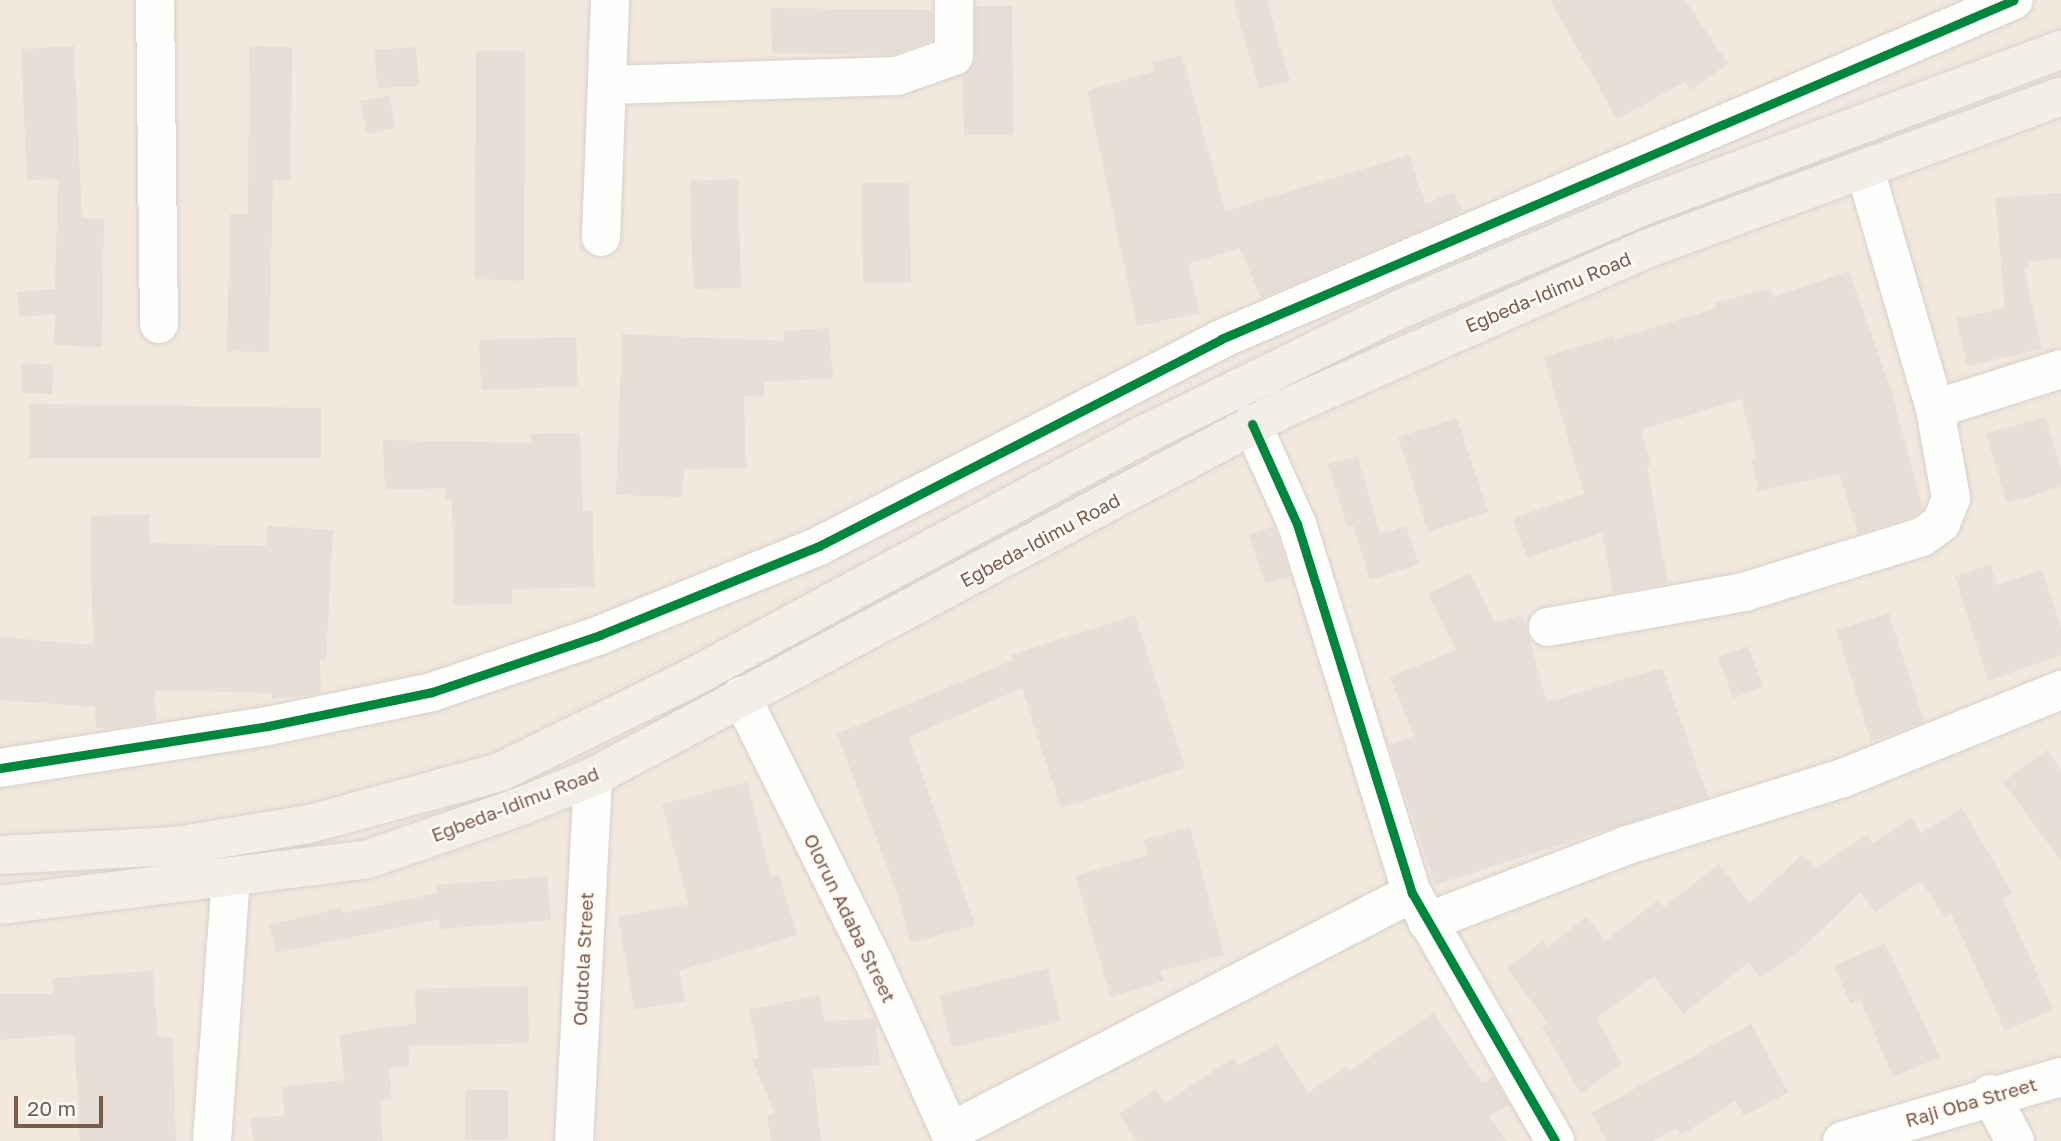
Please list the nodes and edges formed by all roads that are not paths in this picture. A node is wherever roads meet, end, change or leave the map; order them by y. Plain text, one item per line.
1 (155, 0) edge
2 (610, 0) edge
3 (954, 0) edge
4 (2014, 0) edge
5 (2061, 50) edge
6 (610, 85) junction
7 (2061, 96) edge
8 (1865, 169) junction
9 (601, 237) dead end
10 (159, 324) dead end
11 (2061, 369) edge
12 (1935, 409) junction
13 (1252, 424) junction
14 (1548, 627) dead end
15 (2058, 694) edge
16 (741, 696) junction
17 (0, 768) edge
18 (593, 777) junction
19 (0, 855) edge
20 (231, 877) junction
21 (0, 905) edge
22 (1420, 908) junction
23 (2061, 1077) edge
24 (1990, 1094) junction
25 (952, 1137) edge
26 (212, 1141) edge
27 (574, 1141) edge
28 (1555, 1141) edge
29 (1842, 1141) edge
30 (2015, 1141) edge

1 - 10 street
2 - 6 street
3 - 6 street
4 - 17 street
5 - 19 main road, Egbeda-Idimu Road
6 - 9 street
7 - 8 main road, Egbeda-Idimu Road
8 - 12 street
8 - 13 main road, Egbeda-Idimu Road
11 - 12 street
12 - 14 street
13 - 16 main road, Egbeda-Idimu Road
13 - 22 street
15 - 22 street
16 - 18 main road, Egbeda-Idimu Road
16 - 25 street, Olorun Adaba Street
18 - 20 main road, Egbeda-Idimu Road
18 - 27 street, Odutola Street
20 - 21 main road, Egbeda-Idimu Road
20 - 26 street
22 - 25 street
22 - 28 street
23 - 24 street, Raji Oba Street
24 - 29 street, Raji Oba Street
24 - 30 street

